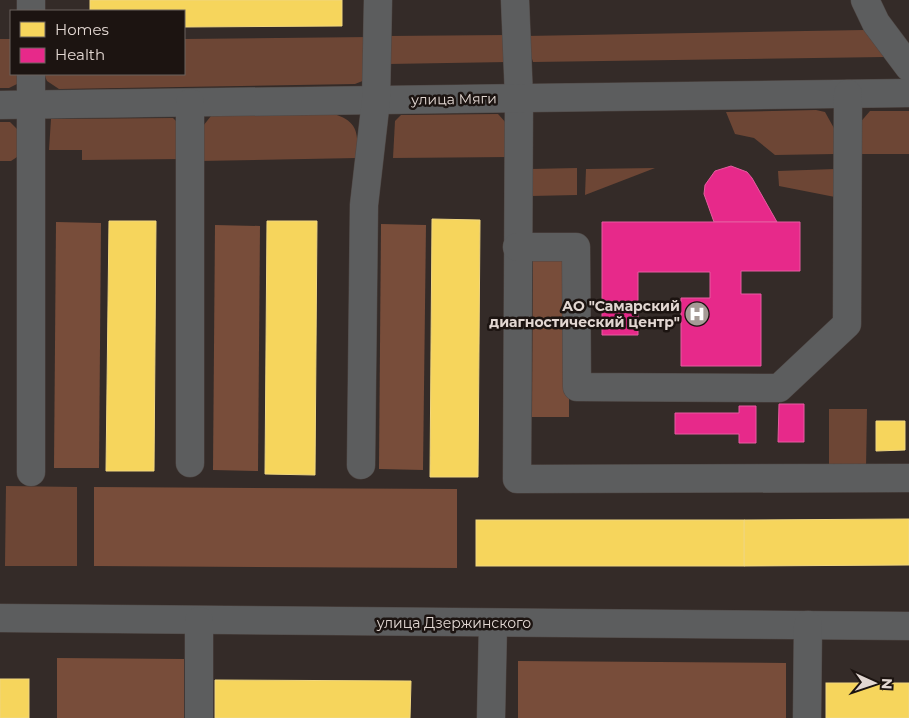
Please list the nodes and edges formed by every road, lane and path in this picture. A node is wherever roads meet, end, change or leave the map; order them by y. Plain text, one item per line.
1 (378, 0) edge
2 (515, 0) edge
3 (865, 0) edge
4 (909, 67) edge
5 (32, 75) edge
6 (909, 93) edge
7 (848, 94) junction
8 (519, 98) junction
9 (376, 100) junction
10 (190, 103) junction
11 (32, 104) junction
12 (0, 105) edge
13 (517, 247) junction
14 (190, 463) dead end
15 (361, 465) dead end
16 (31, 472) dead end
17 (909, 478) edge
18 (0, 618) edge
19 (199, 621) junction
20 (492, 624) junction
21 (808, 625) junction
22 (909, 626) edge
23 (199, 718) edge
24 (491, 718) edge
25 (808, 718) edge

1 - 9 street
2 - 8 street
3 - 4 street
5 - 11 street
6 - 7 street, улица Мяги
7 - 8 street, улица Мяги
7 - 13 street
8 - 9 street, улица Мяги
8 - 13 street
9 - 10 street, улица Мяги
9 - 15 street
10 - 11 street, улица Мяги
10 - 14 street
11 - 12 street, улица Мяги
11 - 16 street
13 - 17 street
18 - 19 street, улица Дзержинского
19 - 20 street, улица Дзержинского
19 - 23 street
20 - 21 street, улица Дзержинского
20 - 24 street
21 - 22 street, улица Дзержинского
21 - 25 street

